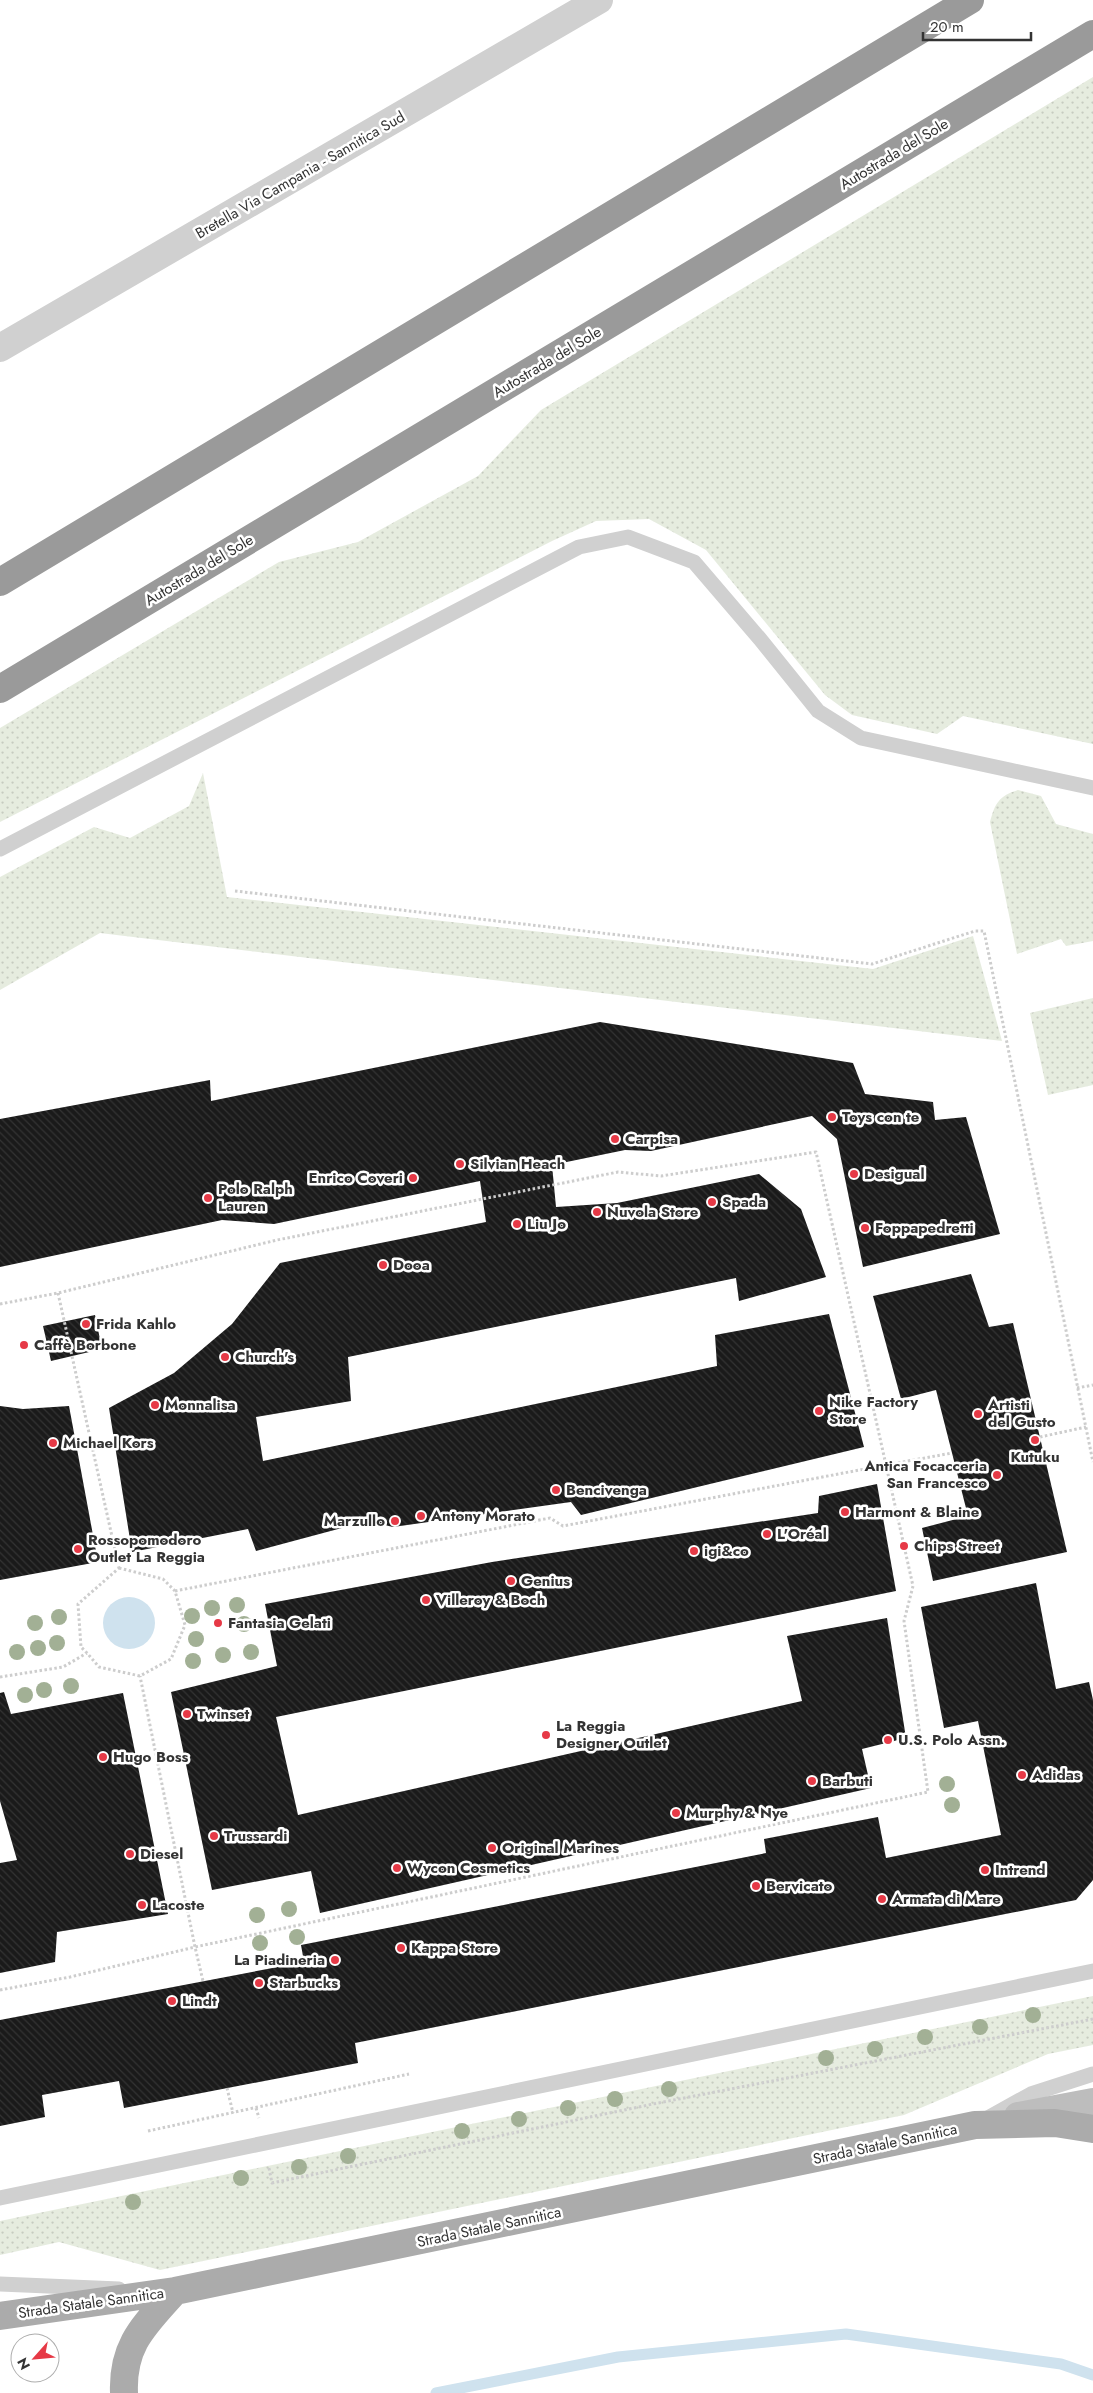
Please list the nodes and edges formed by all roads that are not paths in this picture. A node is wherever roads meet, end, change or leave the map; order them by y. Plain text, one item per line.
1 (599, 0) edge
2 (970, 0) edge
3 (1093, 34) edge
4 (0, 348) edge
5 (0, 582) edge
6 (0, 689) edge
7 (1093, 788) edge
8 (0, 849) edge
9 (1093, 1971) edge
10 (1093, 2074) edge
11 (1093, 2102) edge
12 (975, 2125) junction
13 (1093, 2129) edge
14 (0, 2198) edge
15 (0, 2284) edge
16 (175, 2291) junction
17 (0, 2316) edge
18 (124, 2393) edge

1 - 4 street, Bretella Via Campania - Sannitica Sud
2 - 5 highway
3 - 6 highway, Autostrada del Sole
7 - 8 lane
9 - 14 lane
10 - 12 lane
11 - 12 main road, Strada Statale Sannitica
12 - 13 main road, Strada Statale Sannitica
12 - 16 main road, Strada Statale Sannitica
15 - 16 lane
16 - 17 main road, Strada Statale Sannitica
16 - 18 main road

